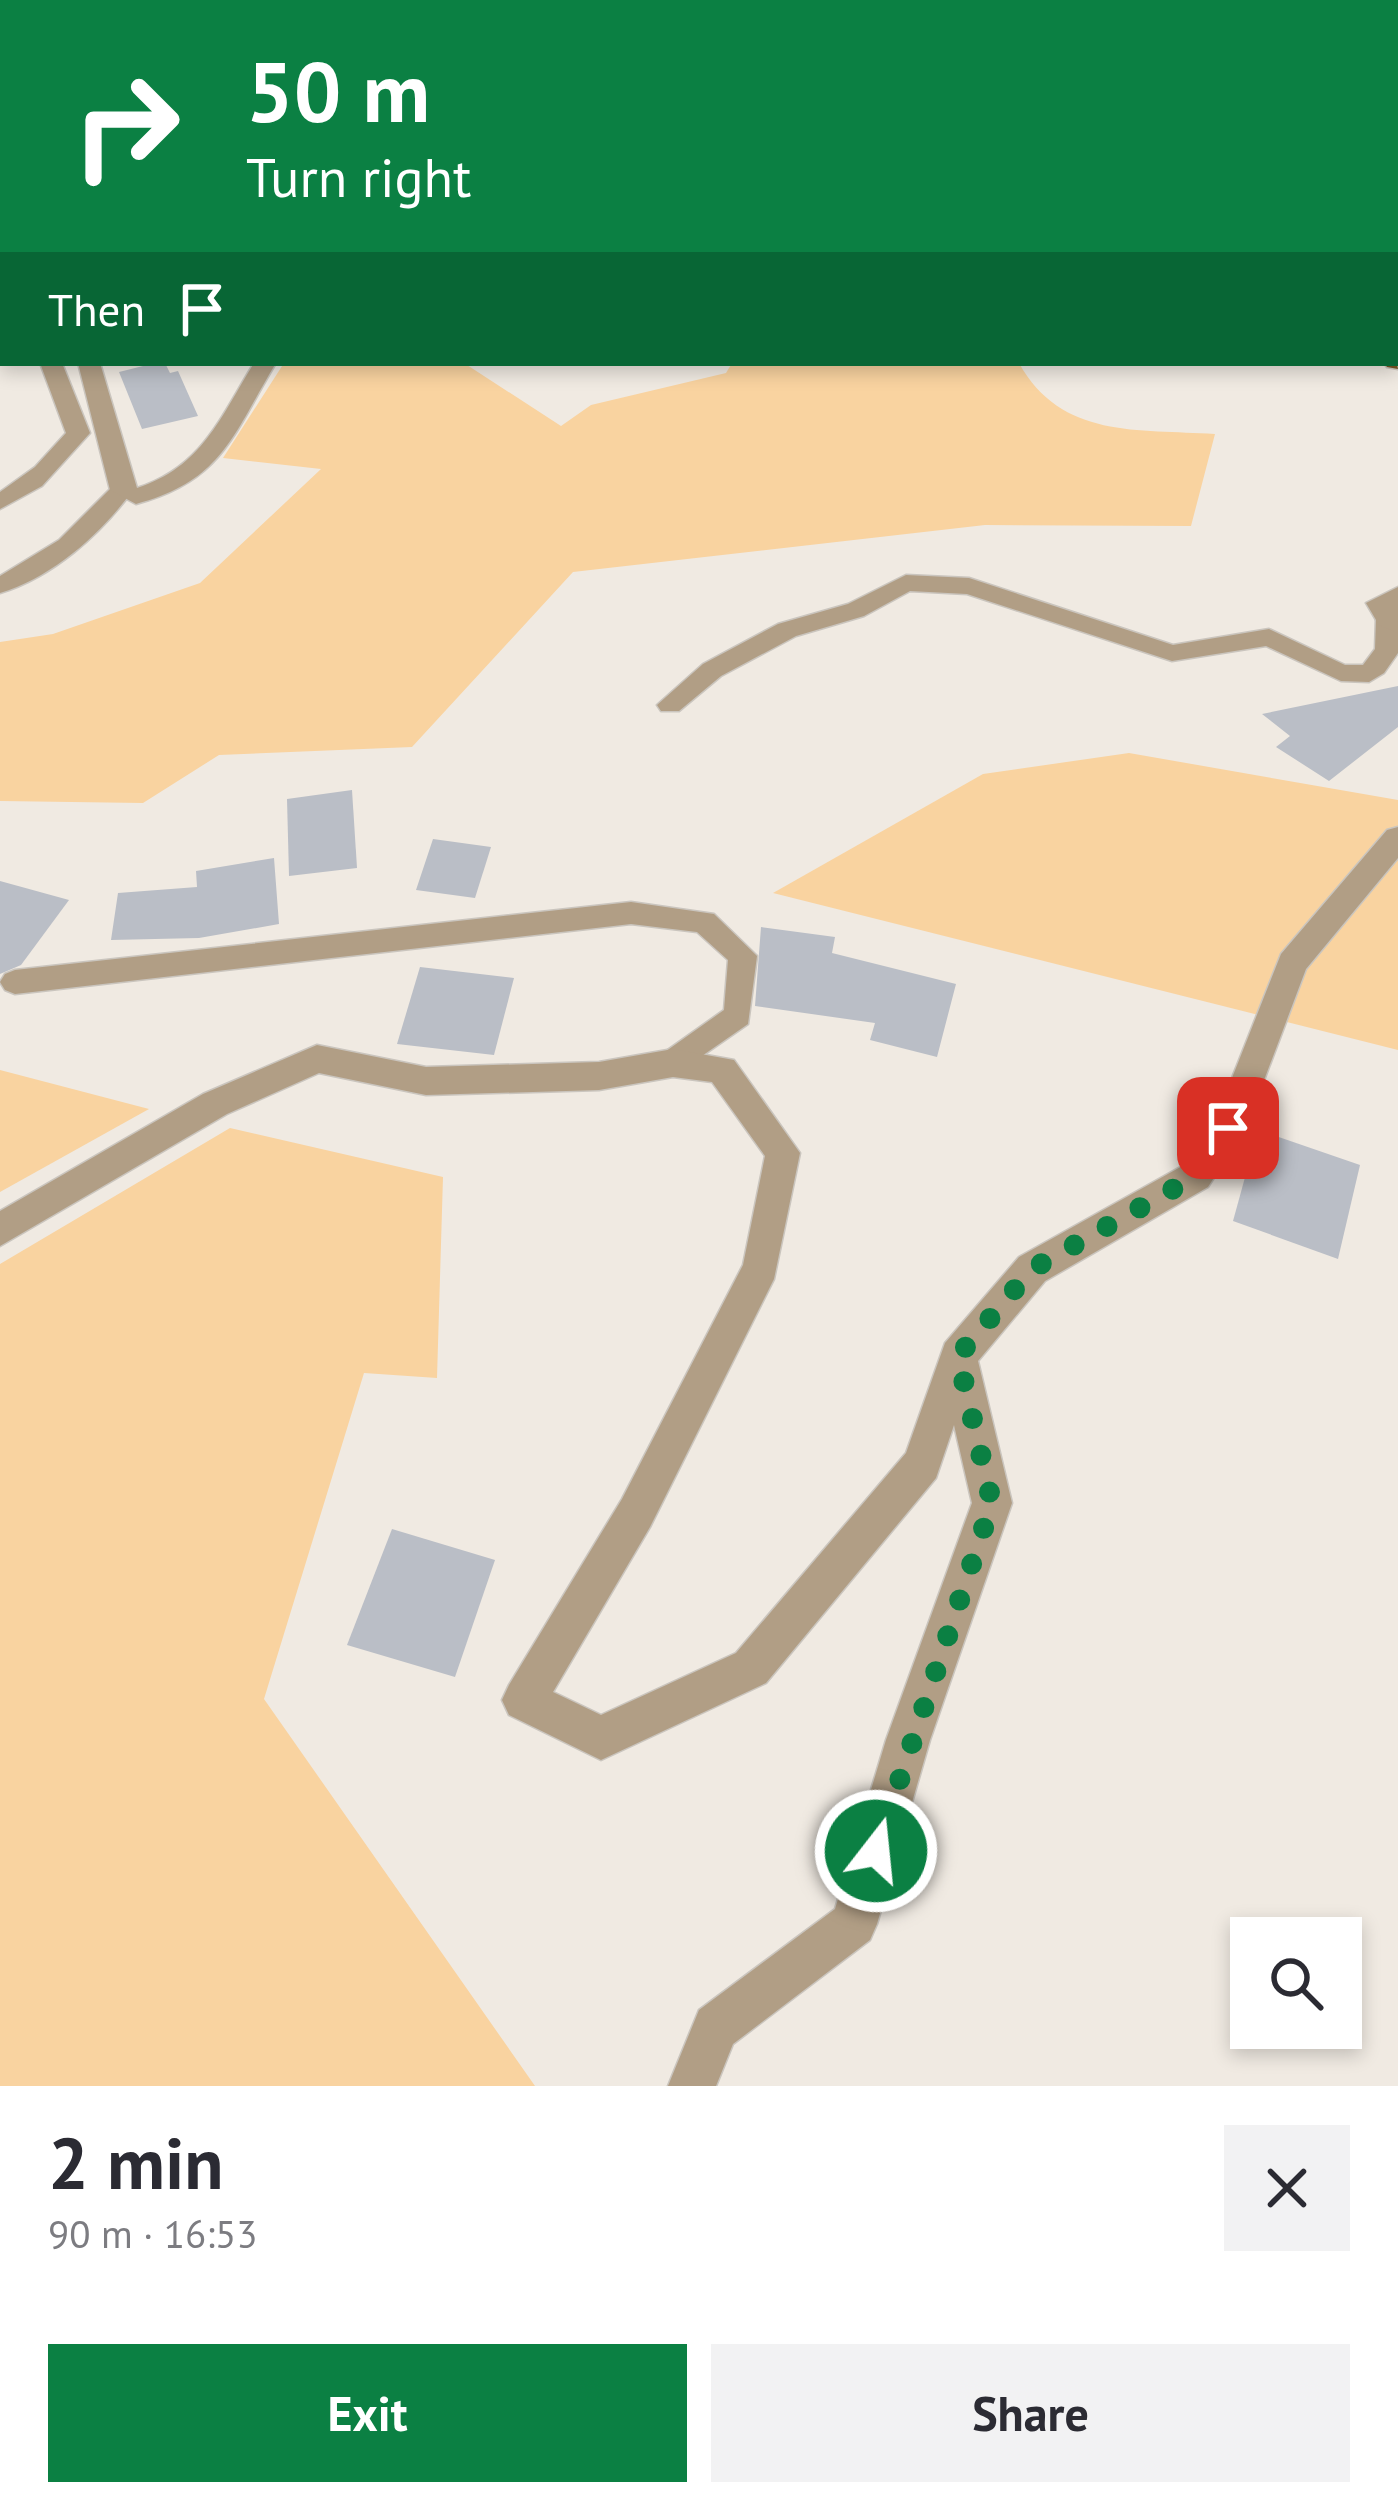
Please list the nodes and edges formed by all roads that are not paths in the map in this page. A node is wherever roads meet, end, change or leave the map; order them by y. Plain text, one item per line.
1 (53, 366) edge
2 (90, 366) edge
3 (263, 366) edge
4 (122, 490) junction
5 (0, 501) edge
6 (0, 585) edge
7 (1394, 612) edge
8 (670, 705) dead end
9 (1398, 838) edge
10 (16, 982) dead end
11 (673, 1063) junction
12 (0, 1230) edge
13 (958, 1356) junction
14 (692, 2086) edge

1 - 5 street
2 - 4 street
3 - 4 street
4 - 6 lane
7 - 8 lane
9 - 13 street
10 - 11 lane
11 - 12 street
11 - 13 street
13 - 14 street

